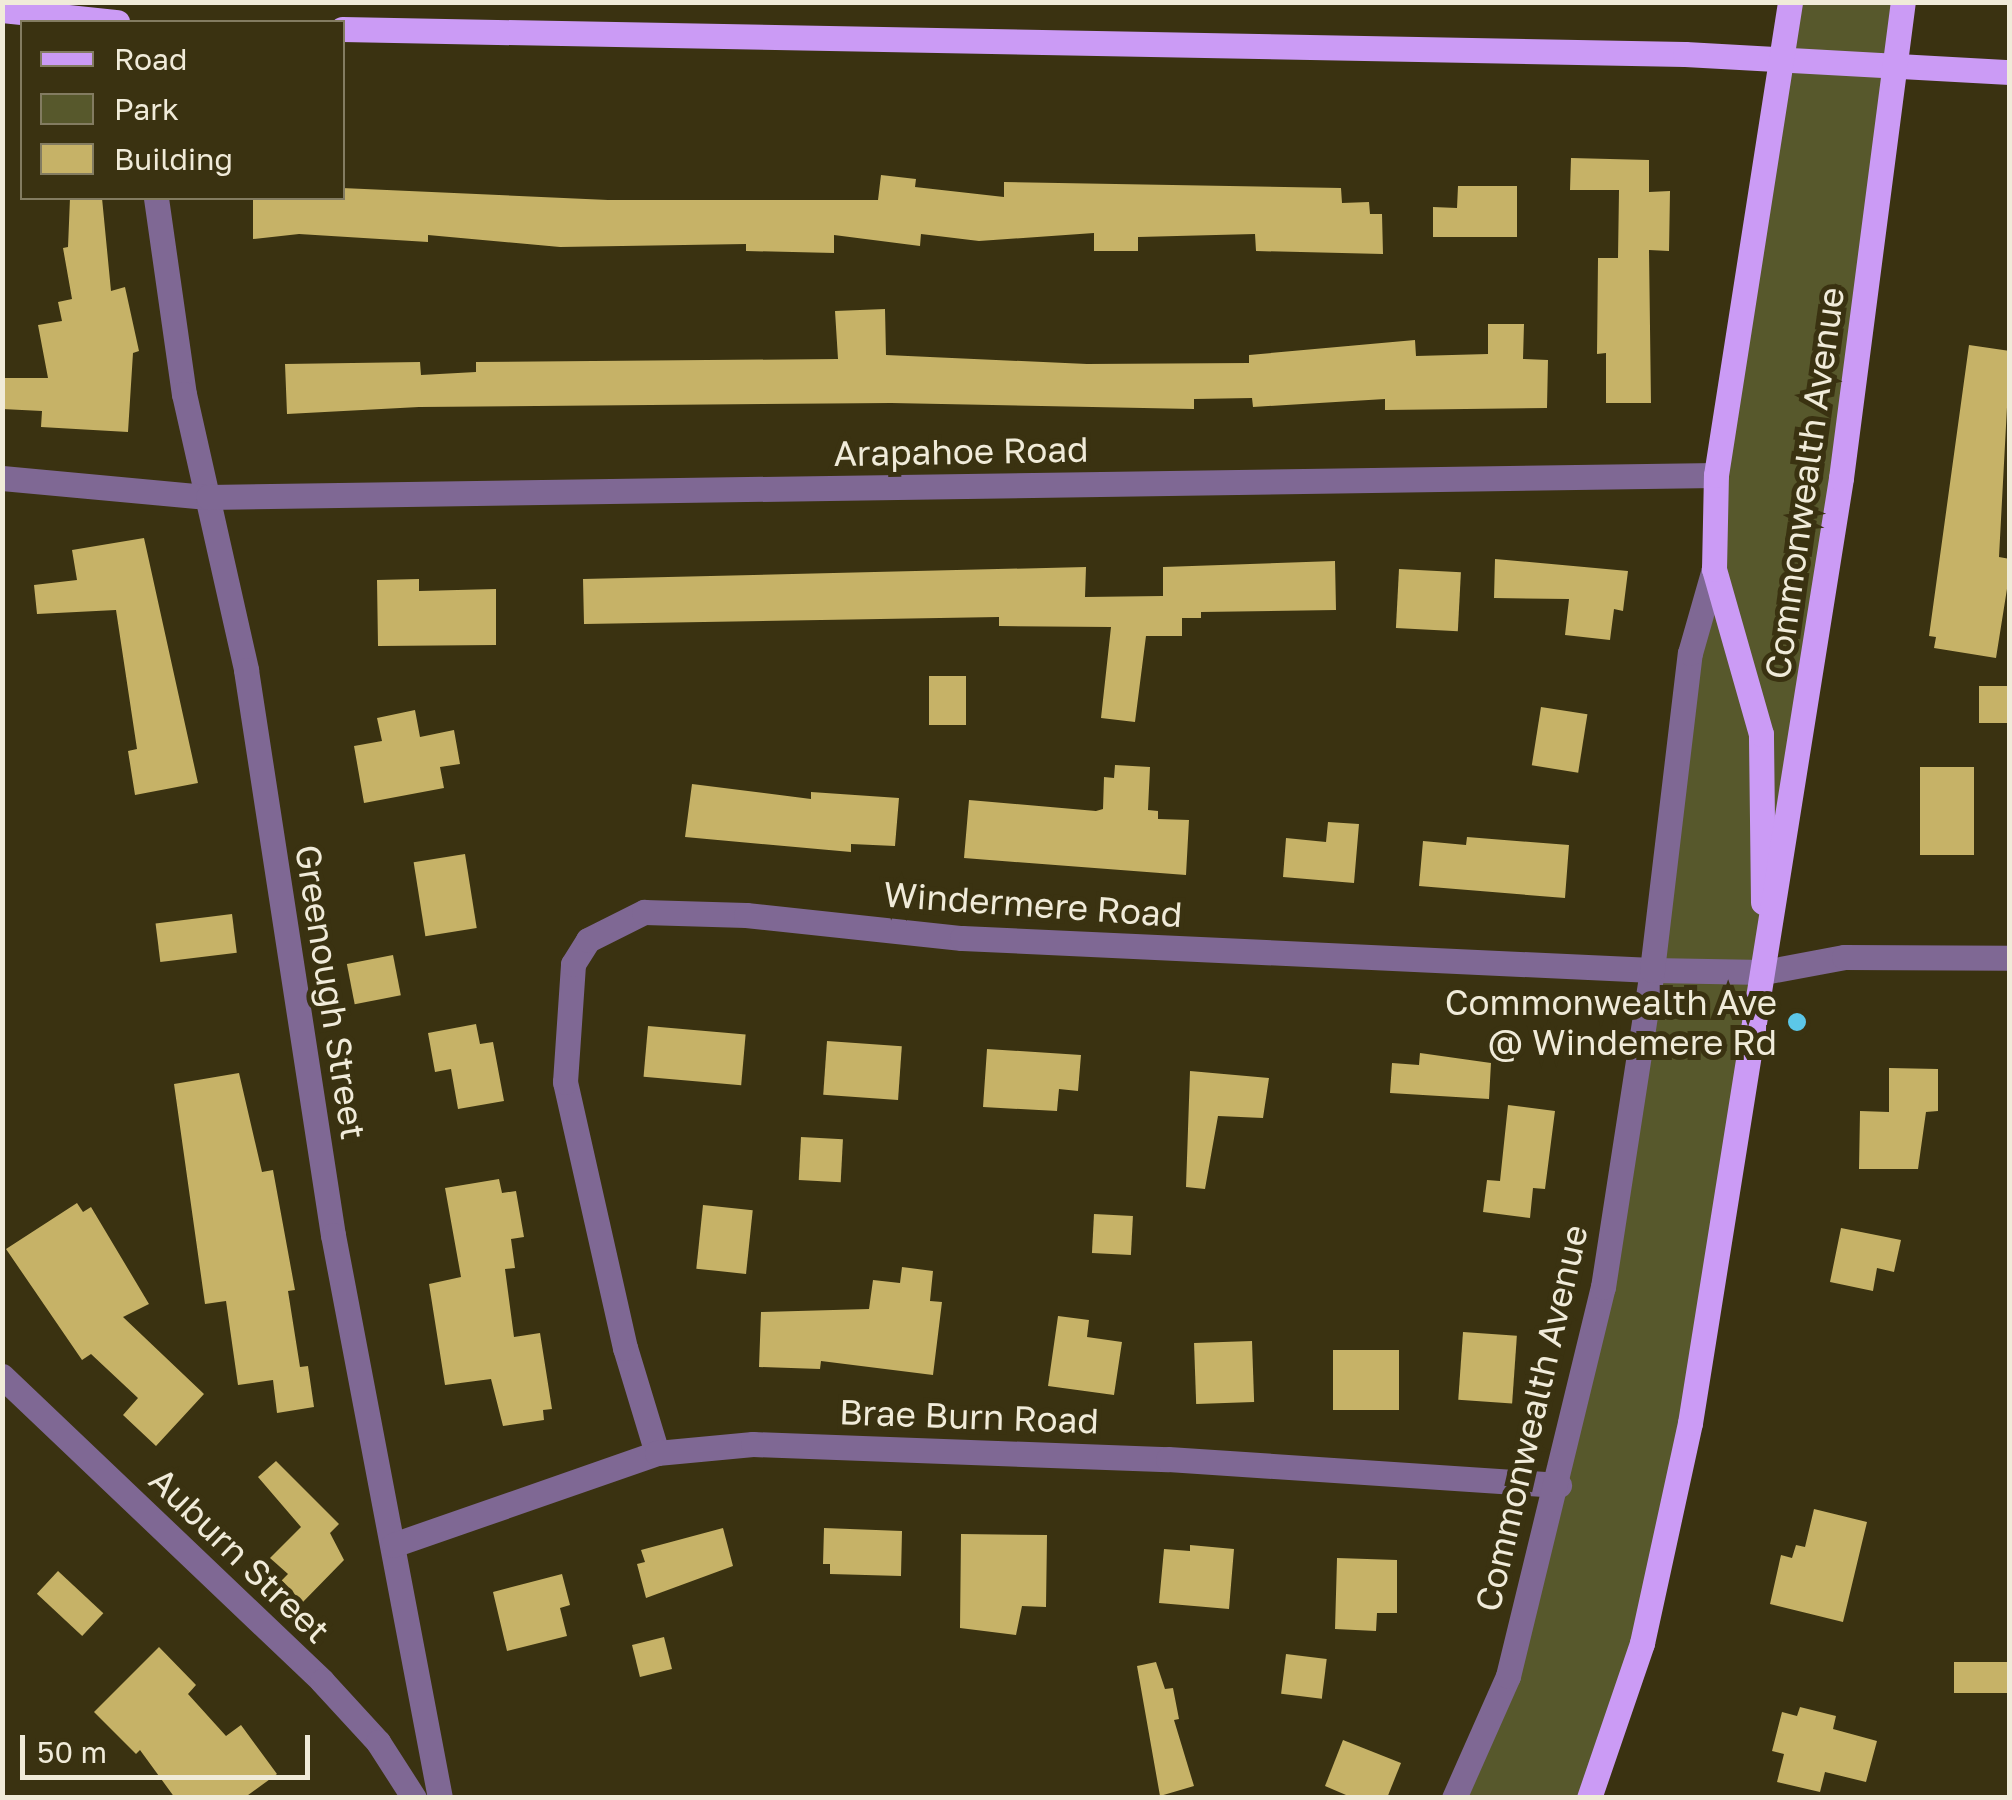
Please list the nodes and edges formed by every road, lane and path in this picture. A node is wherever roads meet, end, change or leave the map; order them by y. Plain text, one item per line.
1 (1790, 2) edge
2 (1903, 2) edge
3 (2, 10) edge
4 (99, 20) edge
5 (345, 29) edge
6 (1776, 63) junction
7 (1895, 66) junction
8 (2010, 72) edge
9 (156, 200) edge
10 (1716, 474) junction
11 (2, 478) edge
12 (208, 497) junction
13 (1714, 570) junction
14 (2010, 958) edge
15 (1652, 970) junction
16 (1764, 972) junction
17 (7, 1389) edge
18 (657, 1453) junction
19 (1559, 1485) junction
20 (393, 1545) junction
21 (414, 1798) edge
22 (440, 1798) edge
23 (1454, 1798) edge
24 (1588, 1798) edge

1 - 6 main road, Commonwealth Avenue
2 - 7 main road, Commonwealth Avenue
3 - 4 main road
5 - 6 main road
6 - 7 main road
6 - 10 main road, Commonwealth Avenue
7 - 8 main road
7 - 16 main road, Commonwealth Avenue
9 - 12 street, Greenough Street
10 - 12 street, Arapahoe Road
10 - 13 main road, Commonwealth Avenue
11 - 12 street, Arapahoe Road
12 - 20 street, Greenough Street
13 - 15 street, Commonwealth Avenue
13 - 16 main road, Commonwealth Avenue
14 - 16 street, Windermere Road
15 - 16 street, Windermere Road
15 - 18 street, Windermere Road
15 - 19 street, Commonwealth Avenue
16 - 24 main road, Commonwealth Avenue
17 - 21 street, Auburn Street
18 - 19 street, Brae Burn Road
18 - 20 street, Brae Burn Road
19 - 23 street, Commonwealth Avenue
20 - 22 street, Greenough Street

